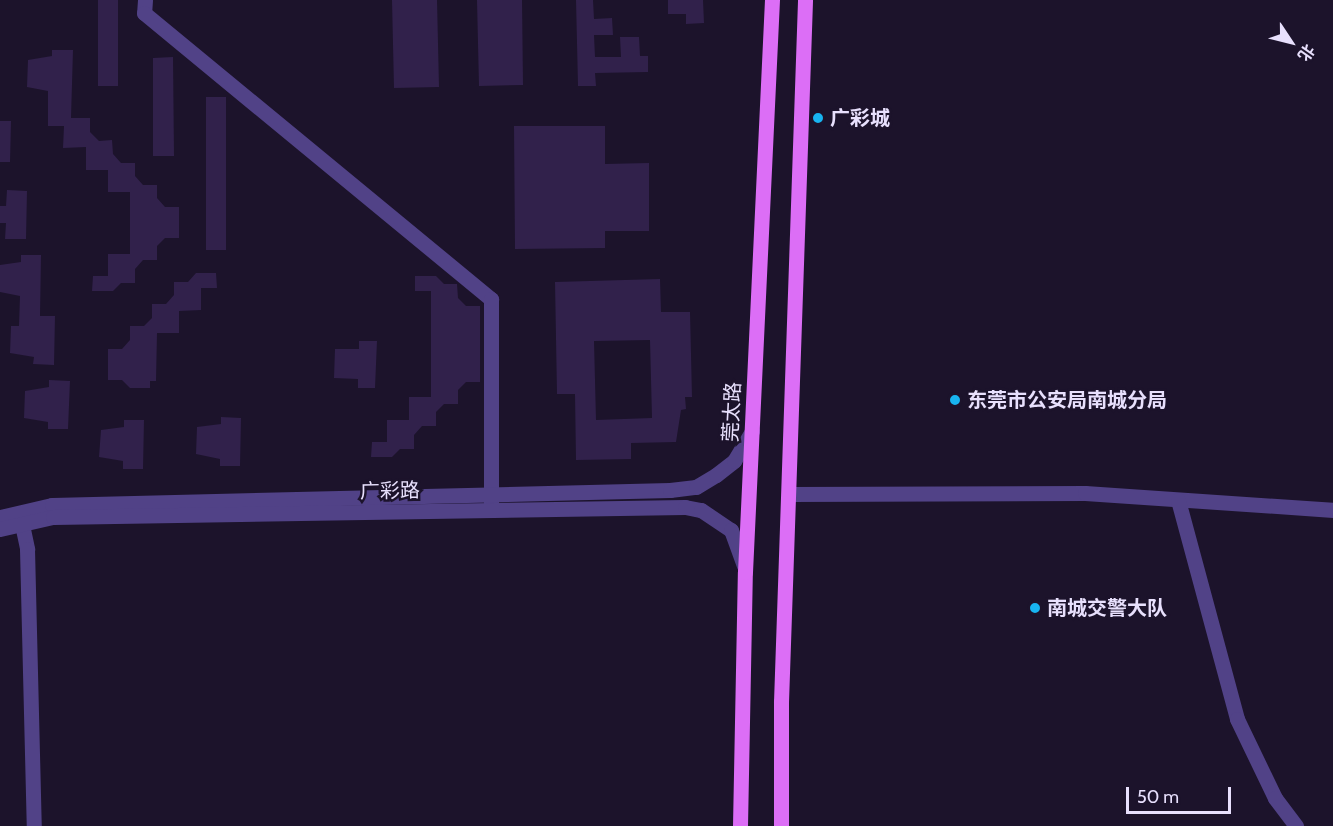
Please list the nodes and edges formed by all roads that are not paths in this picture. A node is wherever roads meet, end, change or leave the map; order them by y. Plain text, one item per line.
1 (145, 0) edge
2 (772, 0) edge
3 (805, 0) edge
4 (752, 430) junction
5 (491, 494) junction
6 (790, 494) junction
7 (1178, 500) junction
8 (491, 510) junction
9 (1333, 510) edge
10 (0, 517) edge
11 (21, 518) junction
12 (0, 529) edge
13 (745, 572) junction
14 (34, 826) edge
15 (740, 826) edge
16 (781, 826) edge
17 (1296, 826) edge

1 - 5 street
2 - 4 main road, 莞太路
3 - 6 main road
4 - 5 street, 广彩路
4 - 13 main road, 莞太路
5 - 8 street
5 - 11 street, 广彩路
6 - 7 street
6 - 16 main road
7 - 9 street
7 - 17 street
8 - 11 street, 广彩路
8 - 13 street, 广彩路
10 - 11 street, 广彩路
11 - 12 street, 广彩路
11 - 14 street
13 - 15 main road, 莞太路

